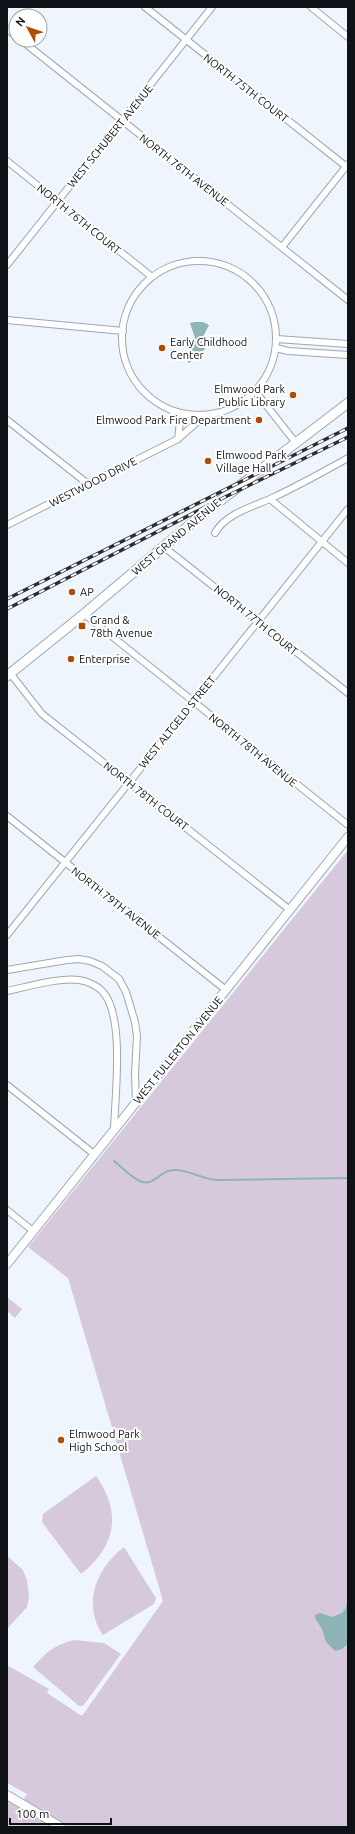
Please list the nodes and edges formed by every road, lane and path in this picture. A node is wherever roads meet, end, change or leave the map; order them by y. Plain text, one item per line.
1 (145, 7) edge
2 (212, 7) edge
3 (311, 7) edge
4 (348, 37) edge
5 (186, 40) junction
6 (31, 48) edge
7 (122, 121) junction
8 (7, 161) edge
9 (347, 167) edge
10 (57, 202) junction
11 (282, 247) junction
12 (7, 265) edge
13 (152, 277) junction
14 (348, 300) edge
15 (7, 320) edge
16 (123, 331) junction
17 (277, 339) junction
18 (348, 344) edge
19 (276, 348) junction
20 (348, 355) edge
21 (256, 390) junction
22 (348, 403) edge
23 (173, 412) junction
24 (205, 415) junction
25 (7, 420) edge
26 (178, 439) junction
27 (296, 443) junction
28 (348, 458) edge
29 (88, 484) junction
30 (270, 499) junction
31 (348, 509) edge
32 (7, 525) edge
33 (215, 533) dead end
34 (322, 542) junction
35 (164, 546) junction
36 (348, 563) edge
37 (84, 614) junction
38 (258, 622) junction
39 (9, 674) edge
40 (348, 693) edge
41 (194, 702) junction
42 (129, 783) junction
43 (7, 816) edge
44 (348, 825) edge
45 (348, 837) edge
46 (65, 862) junction
47 (290, 910) junction
48 (7, 935) edge
49 (7, 970) edge
50 (226, 990) junction
51 (7, 991) edge
52 (7, 1085) edge
53 (136, 1102) junction
54 (114, 1129) junction
55 (94, 1154) junction
56 (7, 1210) edge
57 (33, 1231) junction
58 (7, 1264) edge
59 (7, 1795) edge
60 (62, 1827) edge

1 - 5 street, NORTH 75TH COURT
2 - 5 street, WEST SCHUBERT AVENUE
3 - 4 street
5 - 7 street, WEST SCHUBERT AVENUE
5 - 9 street, NORTH 75TH COURT
6 - 7 street, NORTH 76TH AVENUE
7 - 10 street, WEST SCHUBERT AVENUE
7 - 11 street, NORTH 76TH AVENUE
8 - 10 street, NORTH 76TH COURT
9 - 11 street
10 - 12 street, WEST SCHUBERT AVENUE
10 - 13 street, NORTH 76TH COURT
11 - 14 street, NORTH 76TH AVENUE
13 - 16 street
13 - 17 street
15 - 16 street
16 - 23 street
17 - 18 street
17 - 19 street
19 - 20 street
19 - 21 street
21 - 24 street
21 - 27 street
22 - 27 main road, WEST GRAND AVENUE
23 - 24 street
23 - 26 street
24 - 26 street, WESTWOOD DRIVE
25 - 29 street
26 - 29 street, WESTWOOD DRIVE
27 - 35 main road, WEST GRAND AVENUE
28 - 30 street
29 - 32 street, WESTWOOD DRIVE
30 - 33 street
30 - 34 street
31 - 34 street, WEST ALTGELD STREET
34 - 36 street
34 - 38 street, WEST ALTGELD STREET
35 - 37 main road, WEST GRAND AVENUE
35 - 38 street, NORTH 77TH COURT
37 - 39 main road, WEST GRAND AVENUE
37 - 41 street, NORTH 78TH AVENUE
38 - 40 street, NORTH 77TH COURT
38 - 41 street, WEST ALTGELD STREET
39 - 42 street, NORTH 78TH COURT
41 - 42 street, WEST ALTGELD STREET
41 - 44 street, NORTH 78TH AVENUE
42 - 46 street, WEST ALTGELD STREET
42 - 47 street, NORTH 78TH COURT
43 - 46 street, NORTH 79TH AVENUE
45 - 47 street, WEST FULLERTON AVENUE
46 - 48 street, WEST ALTGELD STREET
46 - 50 street, NORTH 79TH AVENUE
47 - 50 street, WEST FULLERTON AVENUE
49 - 53 street
50 - 53 street, WEST FULLERTON AVENUE
51 - 54 street
52 - 55 street
53 - 54 street, WEST FULLERTON AVENUE
54 - 55 street, WEST FULLERTON AVENUE
55 - 57 street, WEST FULLERTON AVENUE
56 - 57 street
57 - 58 street, WEST FULLERTON AVENUE
59 - 60 street

